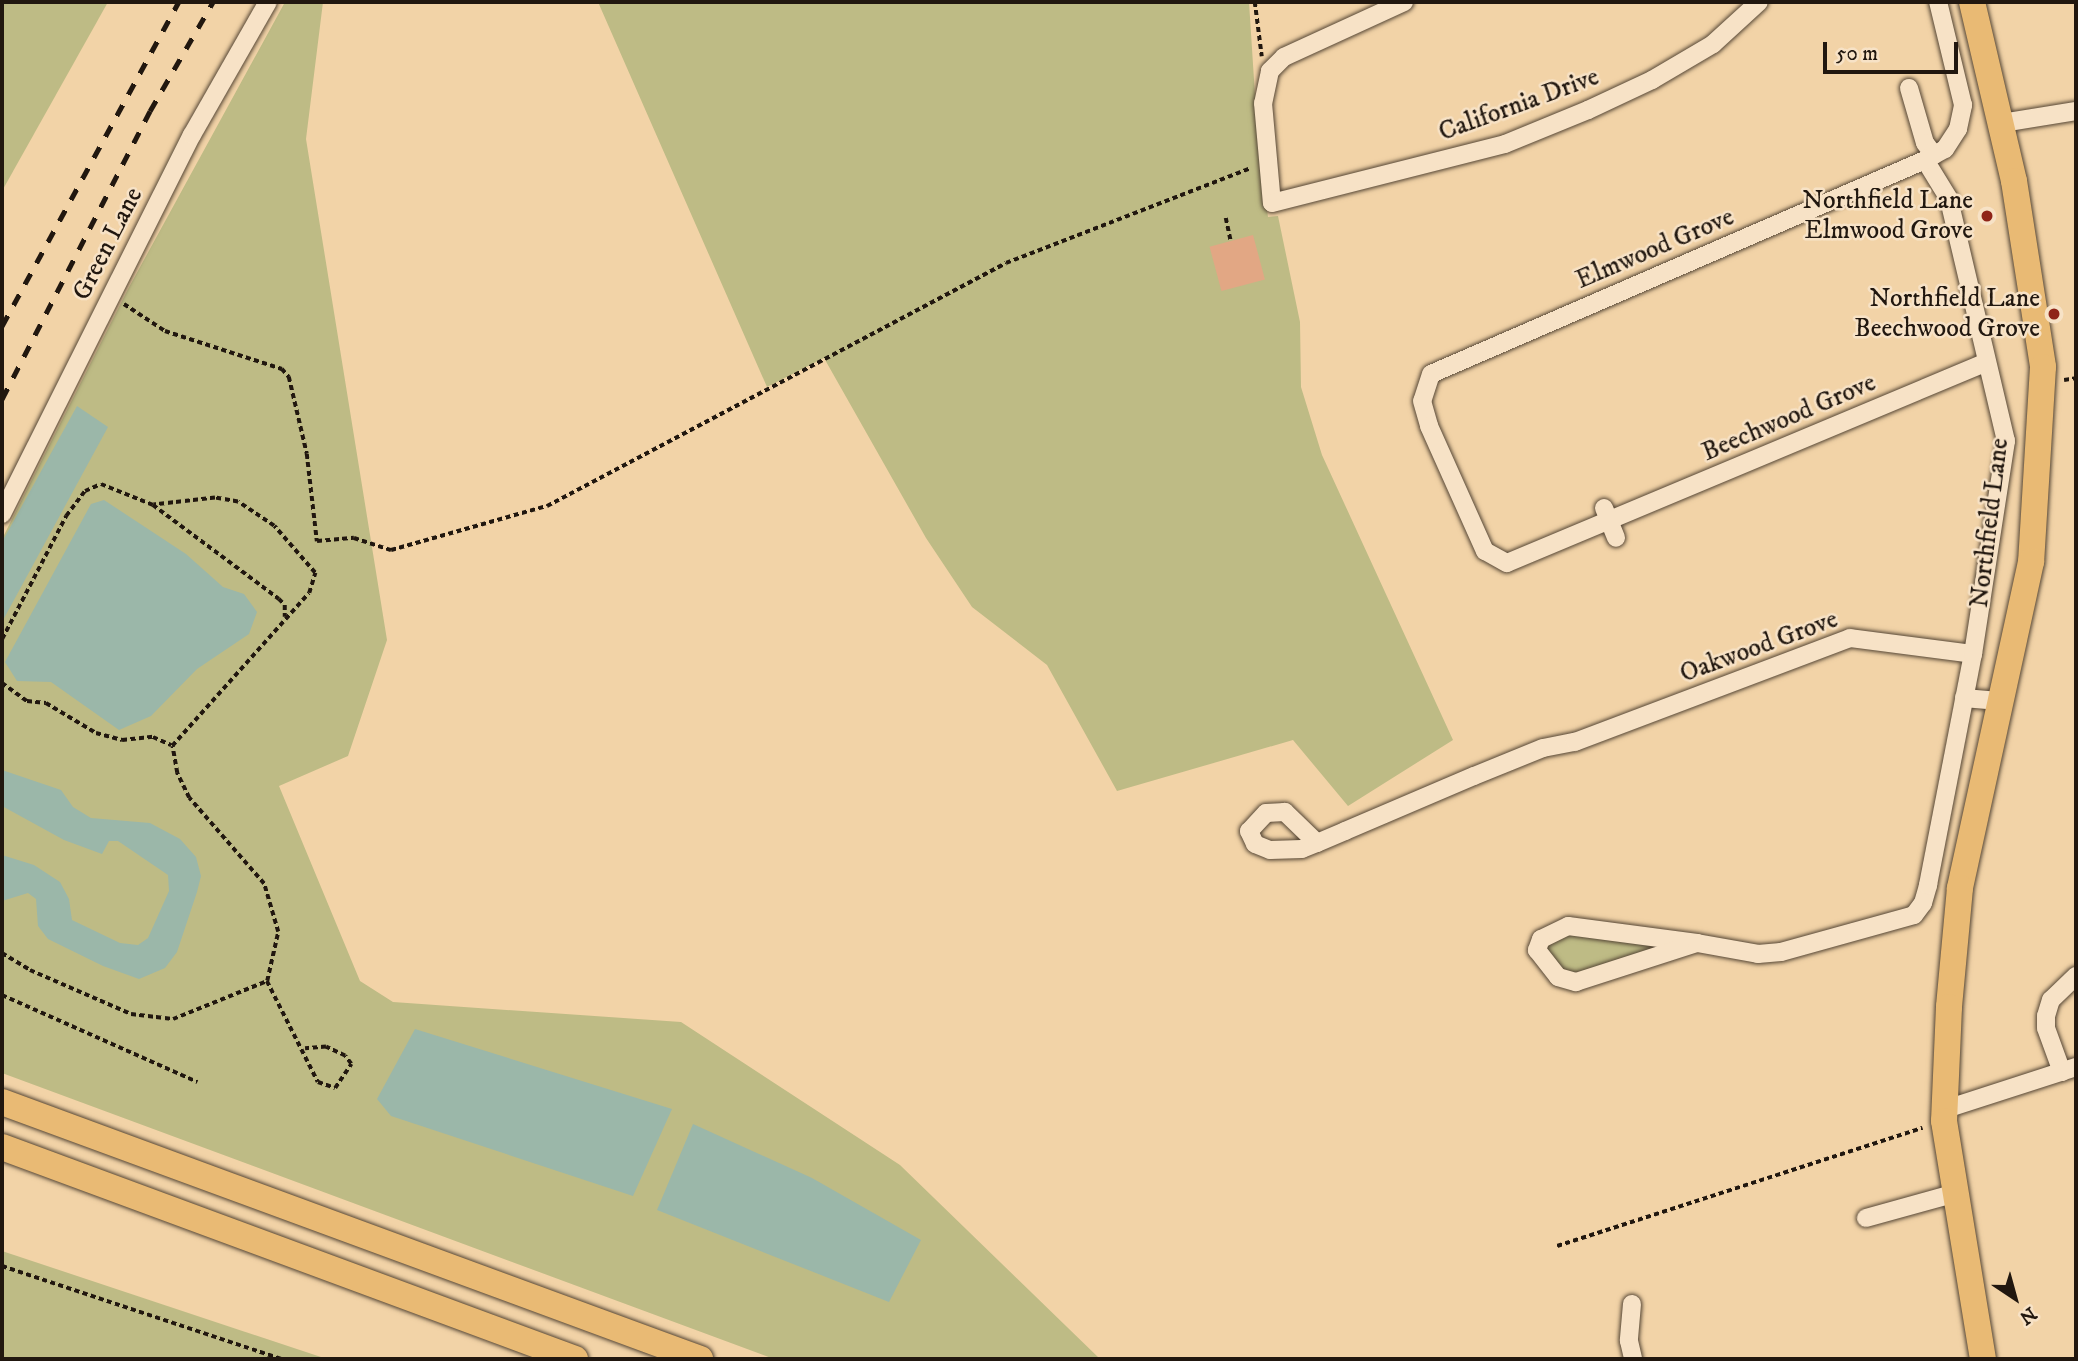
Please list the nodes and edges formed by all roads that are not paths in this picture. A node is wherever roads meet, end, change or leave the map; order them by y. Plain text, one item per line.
1 (268, 2) edge
2 (1404, 2) edge
3 (1759, 2) edge
4 (1938, 2) edge
5 (1972, 2) edge
6 (1909, 88) dead end
7 (2076, 111) edge
8 (2002, 122) junction
9 (1930, 158) junction
10 (1987, 362) junction
11 (1422, 401) joint
12 (2, 514) edge
13 (1973, 654) junction
14 (1964, 698) junction
15 (1999, 701) junction
16 (1317, 843) dead end
17 (1697, 943) junction
18 (2076, 976) edge
19 (2069, 1070) edge
20 (2, 1102) edge
21 (1945, 1115) junction
22 (2, 1147) edge
23 (1956, 1192) junction
24 (1866, 1218) dead end
25 (1632, 1304) dead end
26 (575, 1359) edge
27 (700, 1359) edge
28 (1633, 1359) edge
29 (1983, 1359) edge

1 - 12 street, Green Lane
2 - 3 street, California Drive
4 - 9 street
5 - 8 highway, Northfield Lane
6 - 9 street, Northfield Lane
7 - 8 street
8 - 15 highway, Northfield Lane
9 - 10 street, Northfield Lane
9 - 11 street, Elmwood Grove
10 - 11 street, Beechwood Grove
10 - 13 street, Northfield Lane
13 - 14 street, Northfield Lane
13 - 16 street, Oakwood Grove
14 - 15 street
14 - 17 street, Northfield Lane
15 - 21 highway, Northfield Lane
17 - 17 street
18 - 19 street
19 - 21 street
20 - 27 highway
21 - 23 highway, Northfield Lane
22 - 26 highway
23 - 24 street
23 - 29 highway, Northfield Lane
25 - 28 street

